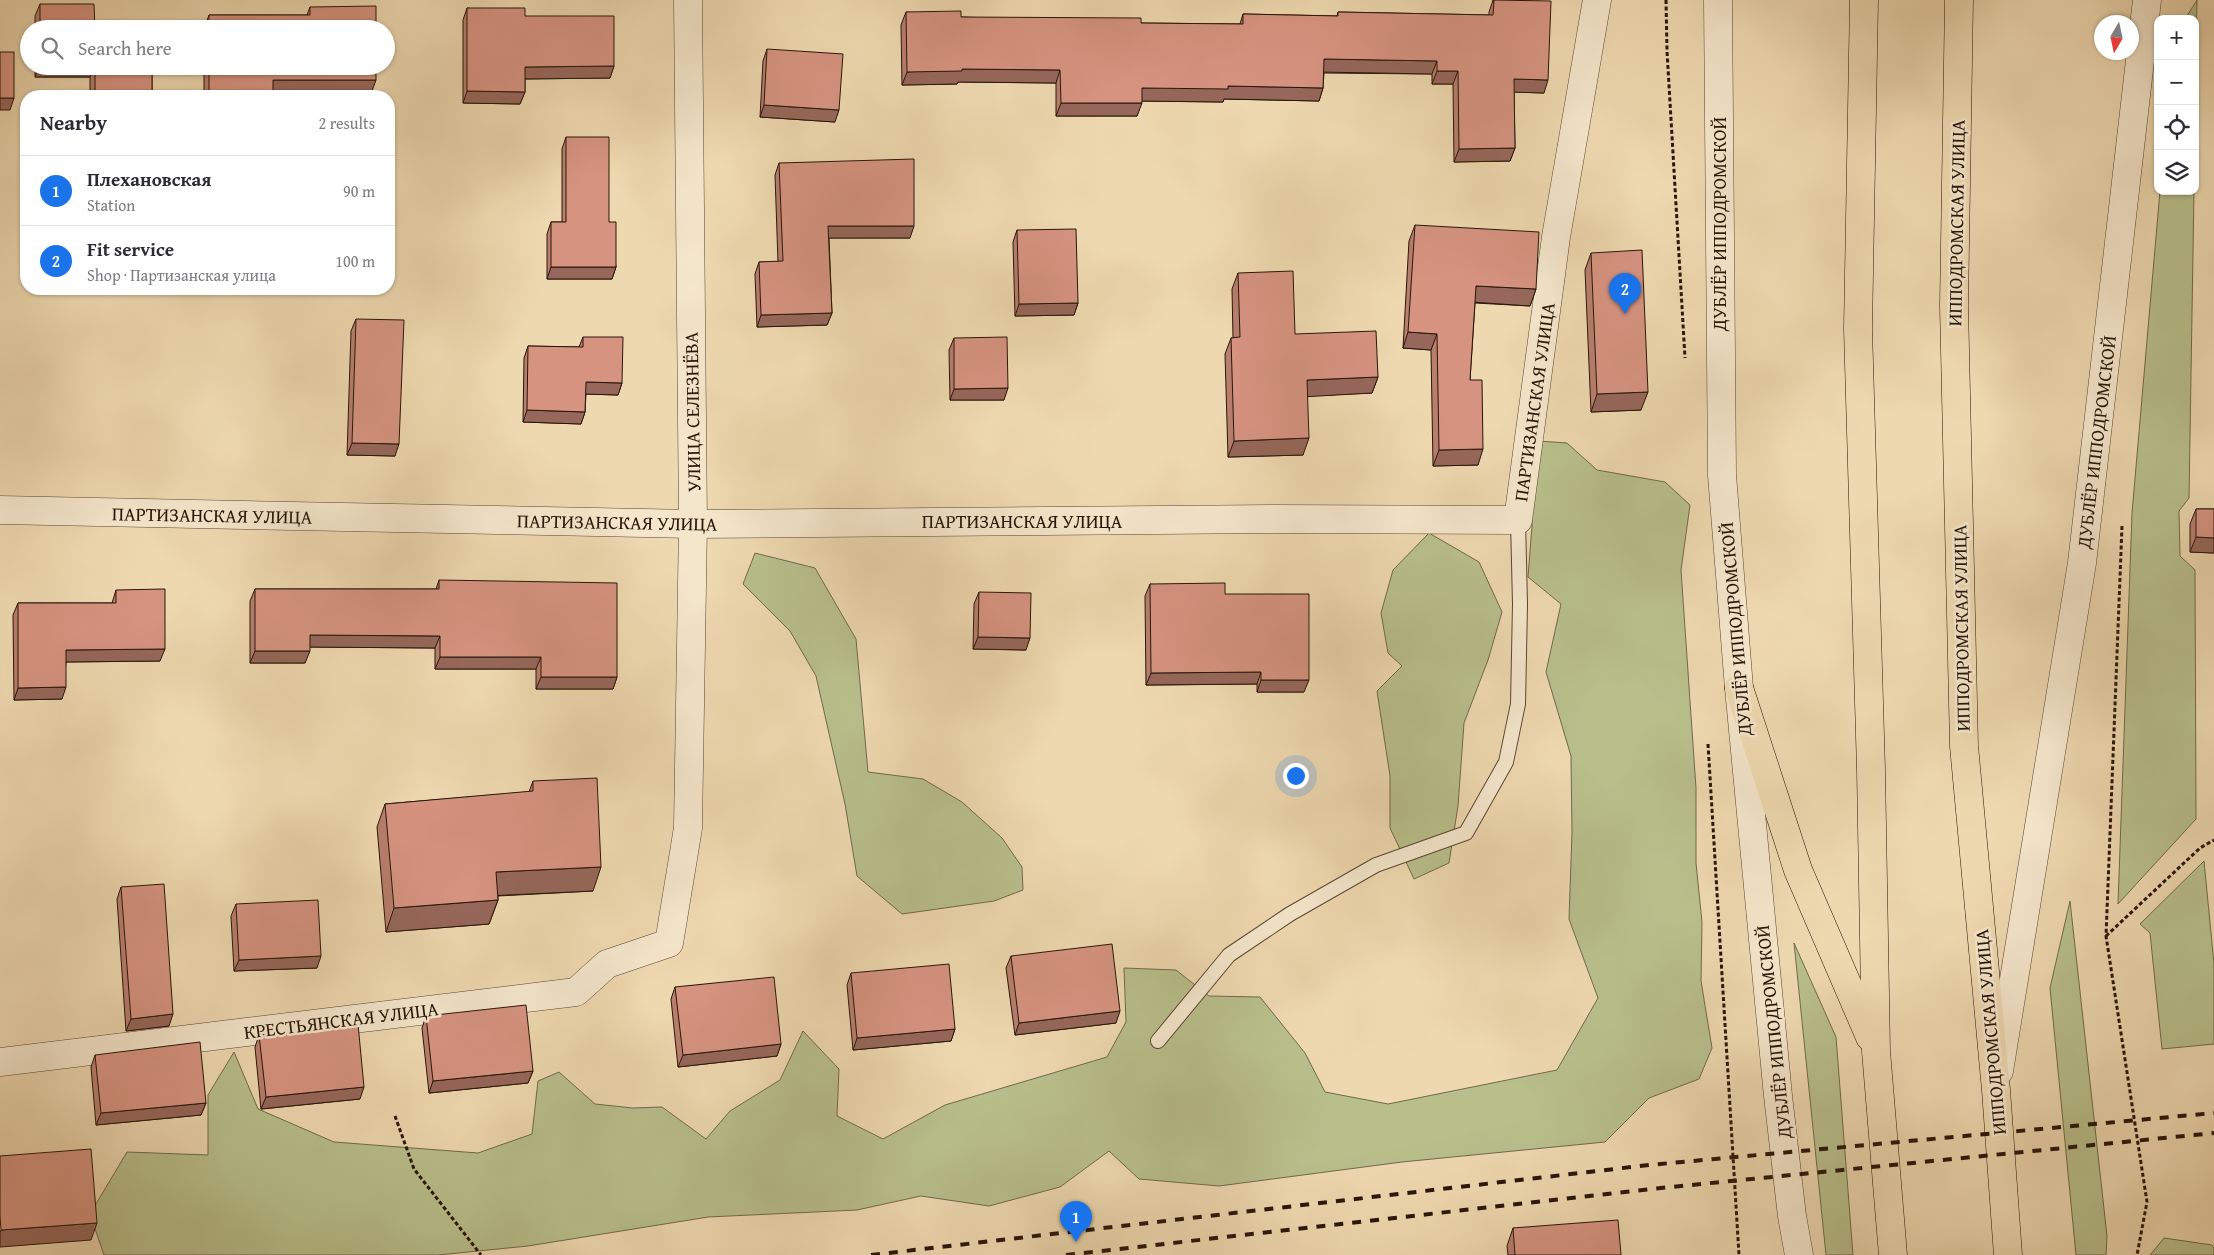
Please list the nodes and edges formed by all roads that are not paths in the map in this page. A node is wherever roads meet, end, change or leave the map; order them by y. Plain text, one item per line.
1 (688, 0) edge
2 (1597, 0) edge
3 (1718, 0) edge
4 (1864, 0) edge
5 (1959, 0) edge
6 (2147, 0) edge
7 (0, 510) edge
8 (1518, 520) junction
9 (693, 524) junction
10 (1740, 688) junction
11 (669, 943) joint
12 (1158, 1041) dead end
13 (1876, 1051) junction
14 (0, 1062) edge
15 (1996, 1090) junction
16 (1799, 1255) edge
17 (1893, 1255) edge
18 (2008, 1255) edge

1 - 9 street, УЛИЦА СЕЛЕЗНЁВА
2 - 8 street, ПАРТИЗАНСКАЯ УЛИЦА
3 - 10 street, ДУБЛЁР ИППОДРОМСКОЙ
4 - 13 highway
5 - 15 highway, ИППОДРОМСКАЯ УЛИЦА
6 - 15 street, ДУБЛЁР ИППОДРОМСКОЙ
7 - 9 street, ПАРТИЗАНСКАЯ УЛИЦА
8 - 9 street, ПАРТИЗАНСКАЯ УЛИЦА
8 - 12 lane
9 - 11 street, УЛИЦА СЕЛЕЗНЁВА
10 - 13 highway
10 - 16 street, ДУБЛЁР ИППОДРОМСКОЙ
11 - 14 street, КРЕСТЬЯНСКАЯ УЛИЦА
13 - 17 highway
15 - 18 highway, ИППОДРОМСКАЯ УЛИЦА

